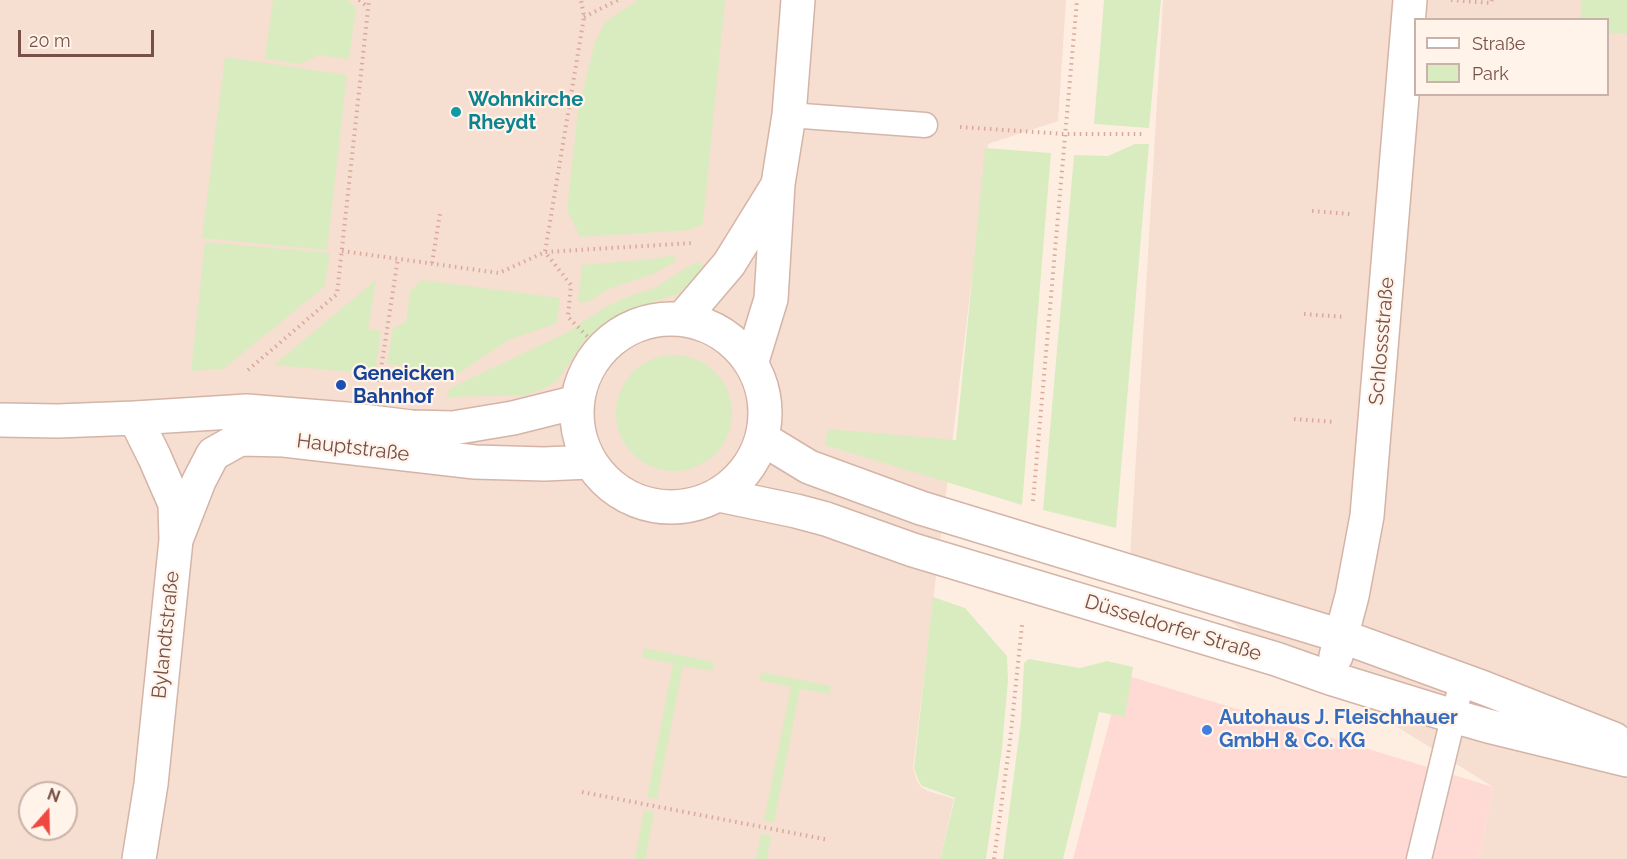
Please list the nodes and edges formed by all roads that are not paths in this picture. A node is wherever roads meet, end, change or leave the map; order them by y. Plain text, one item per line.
1 (798, 0) edge
2 (1410, 0) edge
3 (789, 115) junction
4 (925, 125) road end
5 (778, 184) junction
6 (683, 318) junction
7 (752, 361) junction
8 (577, 402) junction
9 (135, 418) junction
10 (0, 420) edge
11 (763, 439) junction
12 (590, 462) junction
13 (719, 495) junction
14 (176, 540) junction
15 (1341, 636) junction
16 (1330, 678) junction
17 (1462, 681) junction
18 (1453, 716) junction
19 (1627, 744) edge
20 (1627, 760) edge
21 (139, 859) edge
22 (1419, 859) edge

1 - 3 main road
2 - 15 main road, Schlossstraße
3 - 4 lane
3 - 5 main road
5 - 6 main road
5 - 7 main road
6 - 7 main road
6 - 8 main road
7 - 11 main road
8 - 9 main road, Hauptstraße
8 - 12 main road
9 - 10 main road, Hauptstraße
9 - 14 main road, Bylandtstraße
11 - 13 main road
11 - 15 main road, Düsseldorfer Straße
12 - 13 main road
12 - 14 main road, Hauptstraße
13 - 16 main road, Düsseldorfer Straße
14 - 21 main road, Bylandtstraße
15 - 16 main road, Schlossstraße
15 - 17 main road, Düsseldorfer Straße
16 - 18 main road, Düsseldorfer Straße
17 - 18 lane
17 - 19 main road, Düsseldorfer Straße
18 - 20 main road, Düsseldorfer Straße
18 - 22 lane

